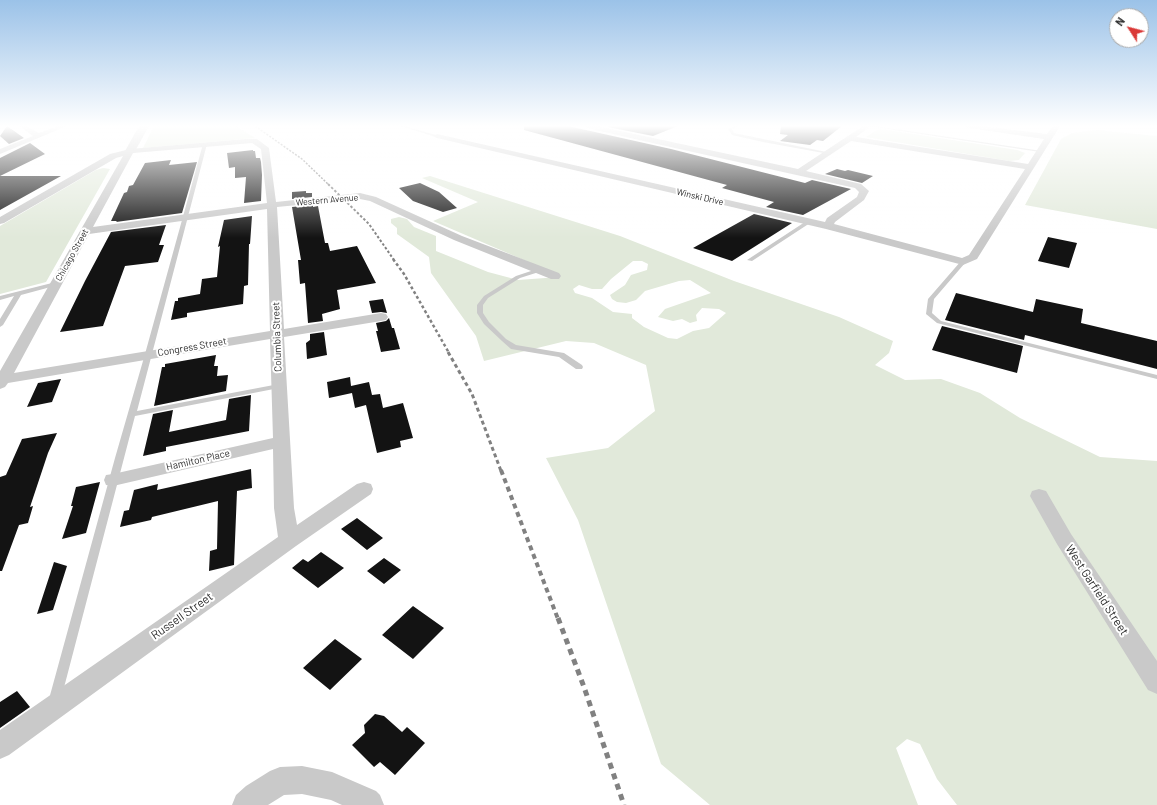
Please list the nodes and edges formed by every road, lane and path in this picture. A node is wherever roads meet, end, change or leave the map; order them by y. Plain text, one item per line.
1 (100, 164) edge
2 (123, 164) edge
3 (200, 164) edge
4 (267, 164) edge
5 (556, 164) edge
6 (759, 164) edge
7 (812, 164) edge
8 (1009, 164) edge
9 (1032, 164) edge
10 (1030, 167) junction
11 (799, 172) junction
12 (272, 205) junction
13 (187, 217) junction
14 (0, 221) edge
15 (808, 222) junction
16 (828, 226) junction
17 (85, 231) junction
18 (750, 260) dead end
19 (963, 262) junction
20 (540, 270) junction
21 (555, 276) dead end
22 (56, 284) junction
23 (19, 293) junction
24 (0, 298) edge
25 (382, 317) dead end
26 (0, 325) edge
27 (276, 333) junction
28 (149, 354) junction
29 (579, 367) dead end
30 (1157, 377) edge
31 (1, 382) edge
32 (279, 386) junction
33 (132, 414) junction
34 (282, 441) junction
35 (113, 480) junction
36 (364, 489) dead end
37 (1039, 496) dead end
38 (289, 540) junction
39 (1157, 682) edge
40 (53, 708) junction
41 (0, 746) edge
42 (246, 805) edge
43 (370, 805) edge

1 - 14 street
2 - 17 street, Chicago Street
3 - 13 lane
4 - 12 street, Columbia Street
5 - 15 street, Winski Drive
6 - 11 street
7 - 11 street
8 - 10 street
9 - 10 street
10 - 19 street
11 - 16 street
12 - 13 street, Western Avenue
12 - 20 street, Western Avenue
12 - 27 street, Columbia Street
13 - 17 street, Western Avenue
13 - 28 lane
15 - 16 street, Winski Drive
15 - 18 lane
16 - 19 street, Winski Drive
17 - 22 street, Chicago Street
19 - 30 lane
20 - 21 street, Western Avenue
20 - 29 lane
22 - 23 lane
22 - 31 street, Chicago Street
23 - 24 lane
23 - 26 lane
25 - 27 street, Congress Street
27 - 28 street, Congress Street
27 - 32 street, Columbia Street
28 - 31 street, Congress Street
28 - 33 lane
32 - 33 lane
32 - 34 street, Columbia Street
33 - 35 lane
34 - 35 street, Hamilton Place
34 - 38 street, Columbia Street
35 - 40 lane
36 - 38 street, Russell Street
37 - 39 street, West Garfield Street
38 - 40 street, Russell Street
40 - 41 street, Russell Street
42 - 43 street

